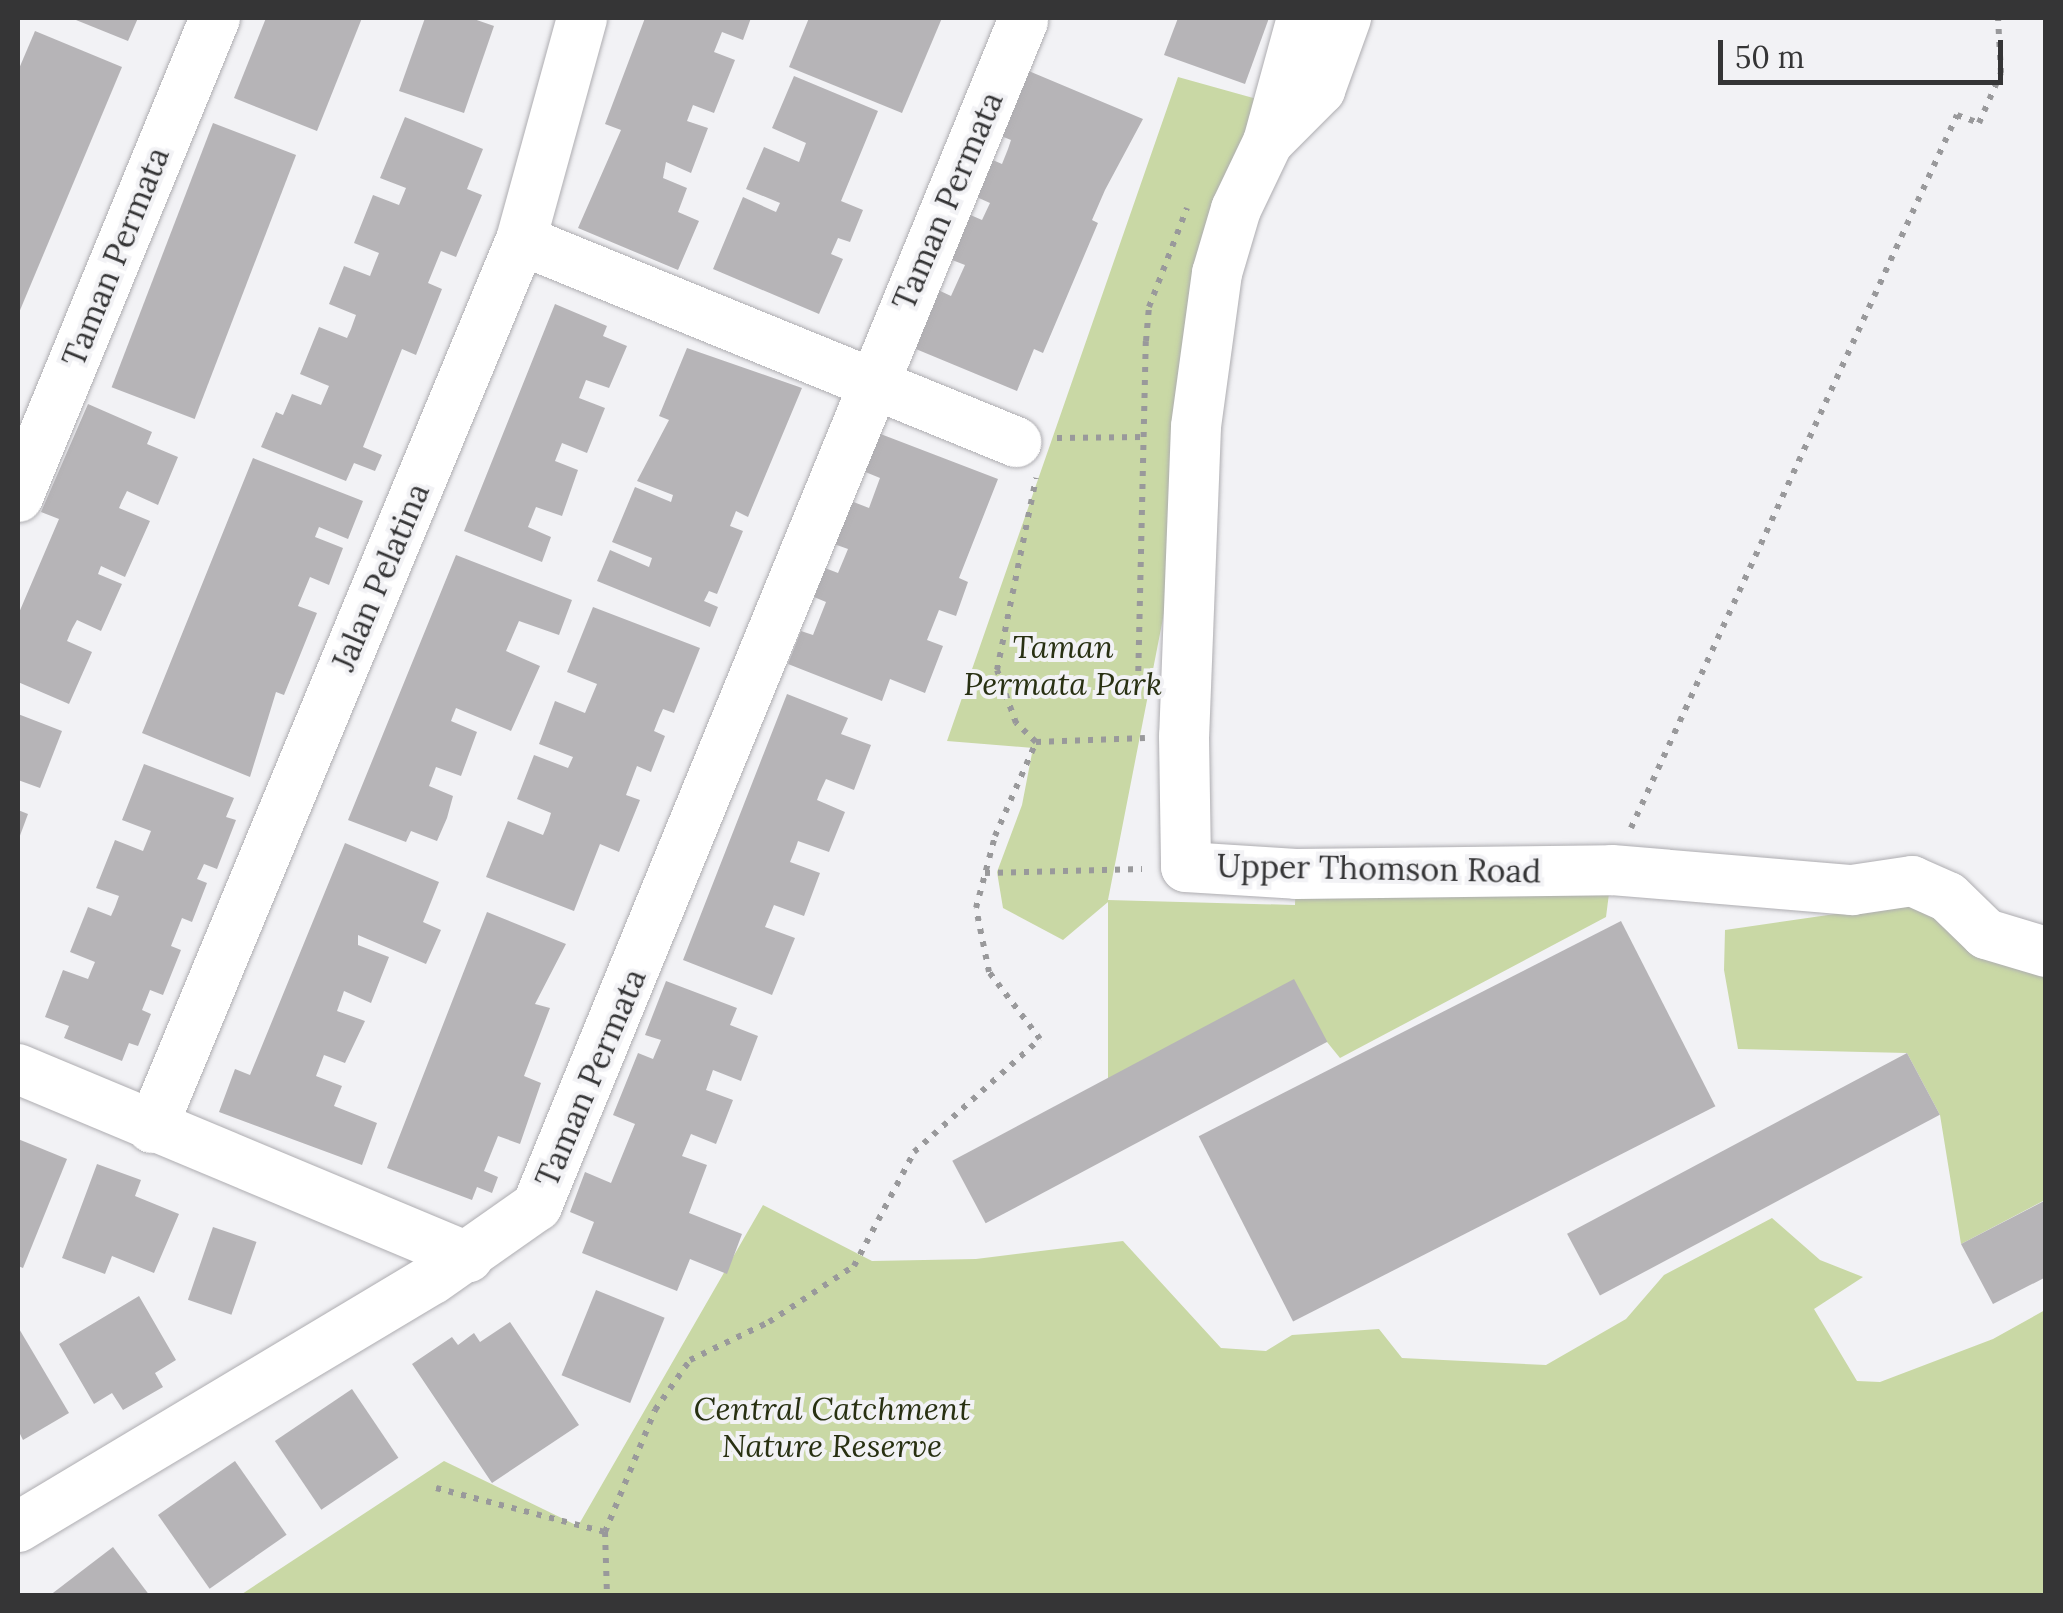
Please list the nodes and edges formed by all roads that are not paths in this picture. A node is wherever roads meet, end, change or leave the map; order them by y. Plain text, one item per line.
1 (215, 18) edge
2 (582, 18) edge
3 (1302, 18) edge
4 (1346, 18) edge
5 (1023, 21) dead end
6 (1268, 142) junction
7 (521, 240) junction
8 (873, 382) junction
9 (1028, 440) road end
10 (18, 496) edge
11 (2046, 952) edge
12 (18, 1069) edge
13 (152, 1128) junction
14 (468, 1257) junction
15 (18, 1528) edge

1 - 10 street, Taman Permata
2 - 7 street, Jalan Pelatina
3 - 6 street, Upper Thomson Road
4 - 6 street, Upper Thomson Road
5 - 8 street, Taman Permata
6 - 11 street, Upper Thomson Road
7 - 8 street
7 - 13 street, Jalan Pelatina
8 - 9 street
8 - 14 street, Taman Permata
12 - 13 street
13 - 14 street
14 - 15 street, Taman Permata

